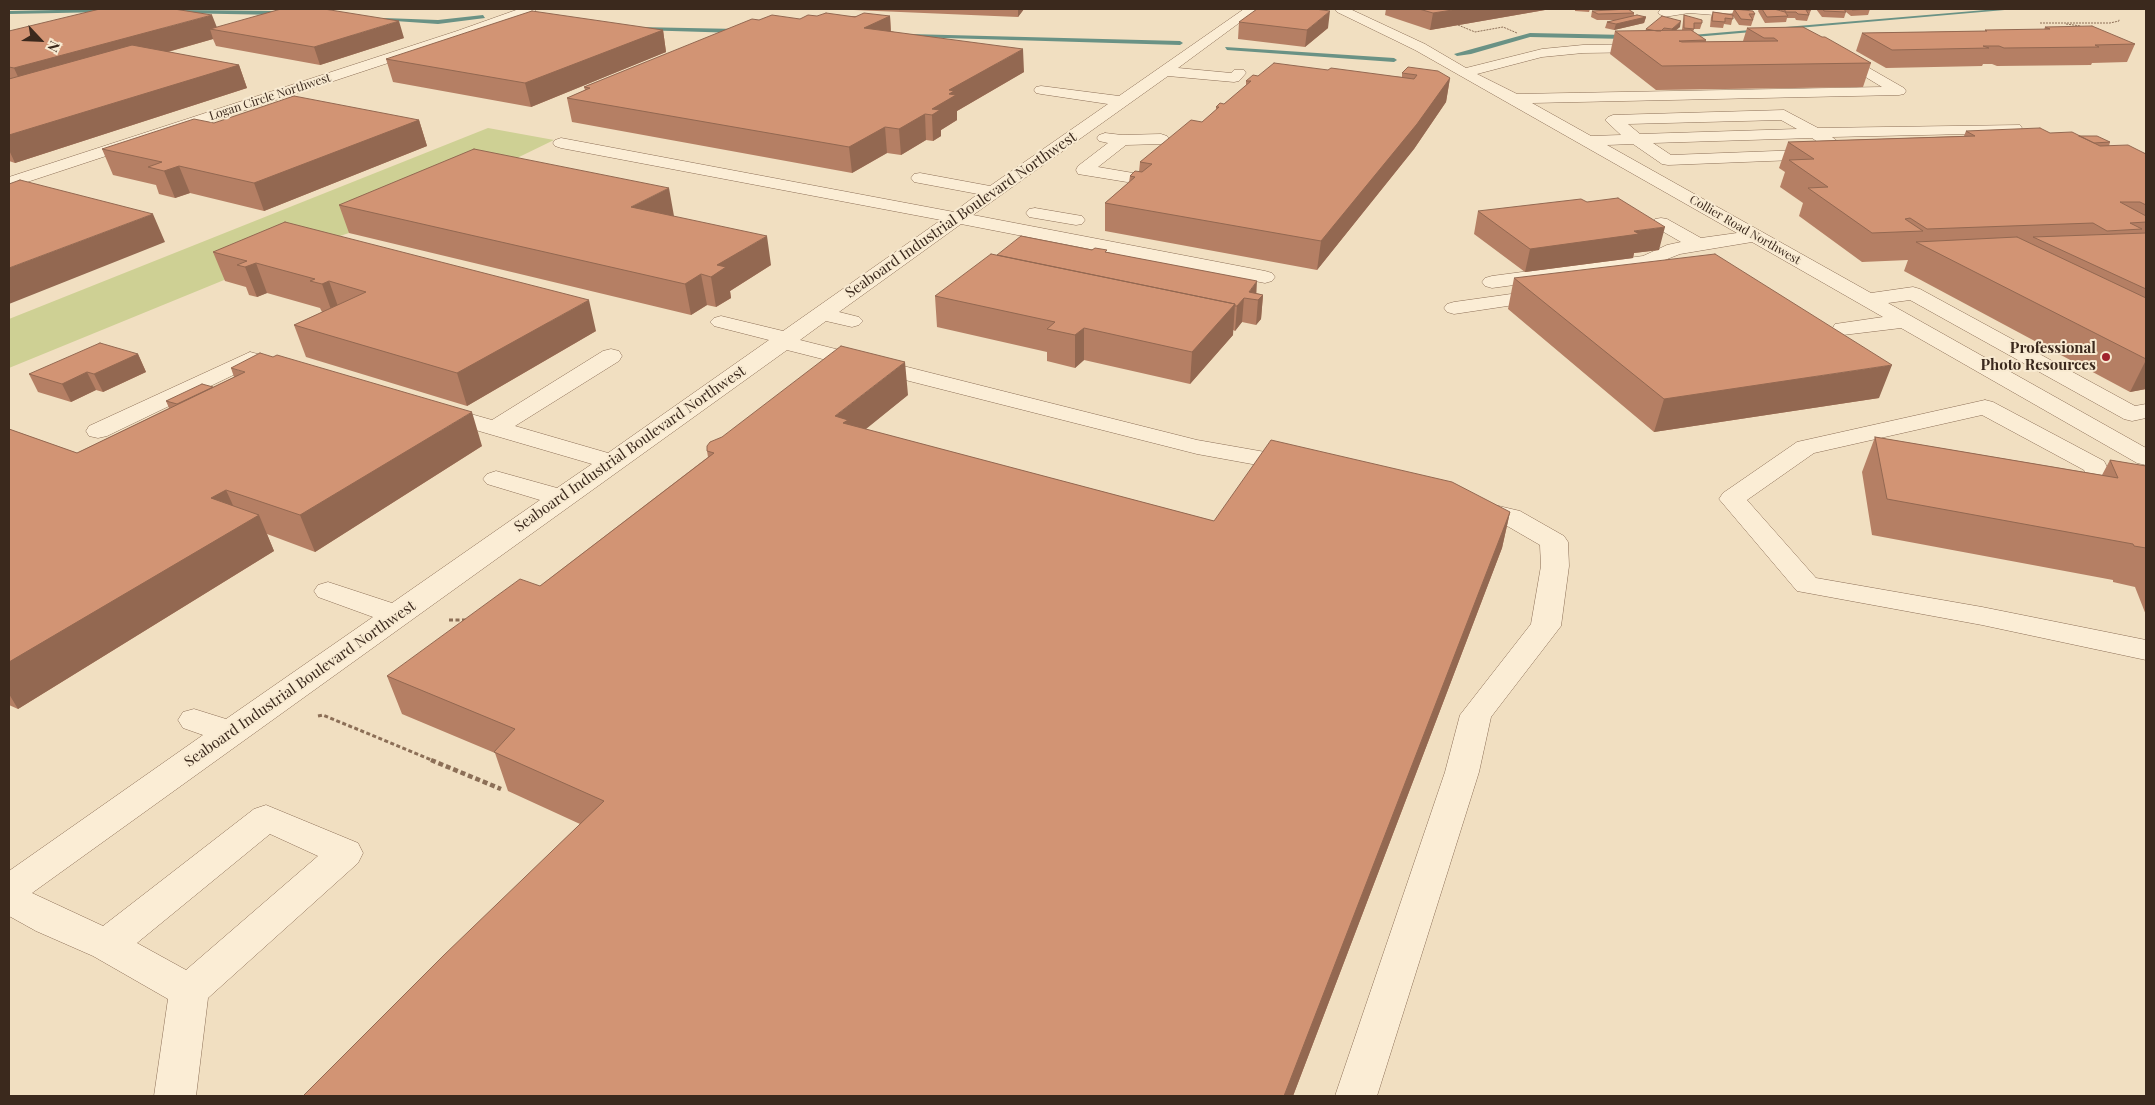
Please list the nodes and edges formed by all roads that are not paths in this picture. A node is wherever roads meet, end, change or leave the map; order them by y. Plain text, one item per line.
1 (530, 9) edge
2 (1252, 9) edge
3 (1692, 9) edge
4 (1737, 9) edge
5 (1347, 11) edge
6 (1378, 11) dead end
7 (1664, 13) dead end
8 (456, 33) junction
9 (1392, 33) junction
10 (1367, 34) dead end
11 (474, 45) edge
12 (1661, 47) edge
13 (1826, 48) edge
14 (354, 69) junction
15 (1164, 71) junction
16 (388, 72) dead end
17 (1239, 73) dead end
18 (1464, 73) junction
19 (299, 79) dead end
20 (315, 82) junction
21 (1041, 90) dead end
22 (272, 96) junction
23 (1514, 99) junction
24 (290, 100) edge
25 (1122, 101) junction
26 (2014, 128) edge
27 (1076, 133) junction
28 (1815, 134) junction
29 (1161, 139) dead end
30 (1636, 139) junction
31 (1122, 140) junction
32 (1588, 141) junction
33 (561, 143) dead end
34 (1036, 162) junction
35 (1072, 168) junction
36 (37, 174) junction
37 (1127, 177) dead end
38 (59, 178) dead end
39 (920, 178) dead end
40 (9, 183) edge
41 (994, 192) junction
42 (1035, 213) dead end
43 (957, 218) junction
44 (1076, 220) dead end
45 (1661, 222) edge
46 (1756, 236) junction
47 (1698, 244) junction
48 (1265, 277) dead end
49 (1492, 282) dead end
50 (1563, 293) edge
51 (1868, 300) junction
52 (1454, 308) dead end
53 (821, 314) junction
54 (1904, 320) junction
55 (852, 321) dead end
56 (722, 322) dead end
57 (1977, 328) junction
58 (1843, 329) dead end
59 (1931, 336) junction
60 (784, 340) junction
61 (611, 356) dead end
62 (288, 370) edge
63 (2063, 376) junction
64 (2016, 384) junction
65 (2054, 406) junction
66 (420, 407) edge
67 (2146, 411) edge
68 (2004, 418) junction
69 (495, 428) junction
70 (98, 431) dead end
71 (2146, 458) edge
72 (613, 462) junction
73 (1324, 471) edge
74 (496, 479) dead end
75 (2107, 493) edge
76 (562, 498) junction
77 (1445, 501) edge
78 (328, 591) dead end
79 (397, 615) junction
80 (2146, 650) edge
81 (194, 720) dead end
82 (230, 733) junction
83 (9, 890) edge
84 (9, 900) edge
85 (107, 945) junction
86 (188, 990) junction
87 (175, 1096) edge
88 (1356, 1096) edge

1 - 8 street, Logan Circle Northwest
2 - 15 street, Seaboard Industrial Boulevard Northwest
3 - 4 street
3 - 7 street
5 - 6 street
5 - 9 street, Collier Road Northwest
8 - 11 street
8 - 14 street, Logan Circle Northwest
9 - 10 street
9 - 18 street, Collier Road Northwest
12 - 18 street
13 - 23 street
14 - 16 street
14 - 20 street, Logan Circle Northwest
15 - 17 street
15 - 25 street, Seaboard Industrial Boulevard Northwest
18 - 23 street, Collier Road Northwest
19 - 20 street
20 - 22 street, Logan Circle Northwest
21 - 25 street
22 - 24 street
22 - 36 street, Logan Circle Northwest
23 - 32 street, Collier Road Northwest
25 - 27 street, Seaboard Industrial Boulevard Northwest
26 - 28 street
27 - 31 street
27 - 34 street, Seaboard Industrial Boulevard Northwest
28 - 30 street
28 - 30 street
28 - 30 street
29 - 31 street
30 - 32 street
31 - 35 street
32 - 46 street, Collier Road Northwest
33 - 43 street
34 - 35 street
34 - 41 street, Seaboard Industrial Boulevard Northwest
35 - 37 street
36 - 38 street
36 - 40 street, Logan Circle Northwest
39 - 41 street
41 - 43 street, Seaboard Industrial Boulevard Northwest
42 - 44 street
43 - 48 street
43 - 53 street, Seaboard Industrial Boulevard Northwest
45 - 47 street
46 - 47 street
46 - 51 street, Collier Road Northwest
47 - 49 street
50 - 52 street
51 - 54 street, Collier Road Northwest
51 - 57 street
53 - 55 street
53 - 60 street, Seaboard Industrial Boulevard Northwest
54 - 58 street
54 - 59 street, Collier Road Northwest
56 - 60 street
57 - 59 street
57 - 63 street
59 - 64 street, Collier Road Northwest
60 - 72 street, Seaboard Industrial Boulevard Northwest
60 - 73 street
61 - 69 street
62 - 70 street
63 - 64 street
63 - 67 street
64 - 65 street, Collier Road Northwest
65 - 68 street
65 - 71 street, Collier Road Northwest
66 - 69 street
68 - 75 street
68 - 80 street
69 - 72 street
72 - 76 street, Seaboard Industrial Boulevard Northwest
74 - 76 street
76 - 79 street, Seaboard Industrial Boulevard Northwest
77 - 88 street
78 - 79 street
79 - 82 street, Seaboard Industrial Boulevard Northwest
81 - 82 street
82 - 83 street, Seaboard Industrial Boulevard Northwest
84 - 85 street
85 - 86 street
85 - 86 street
86 - 87 street

